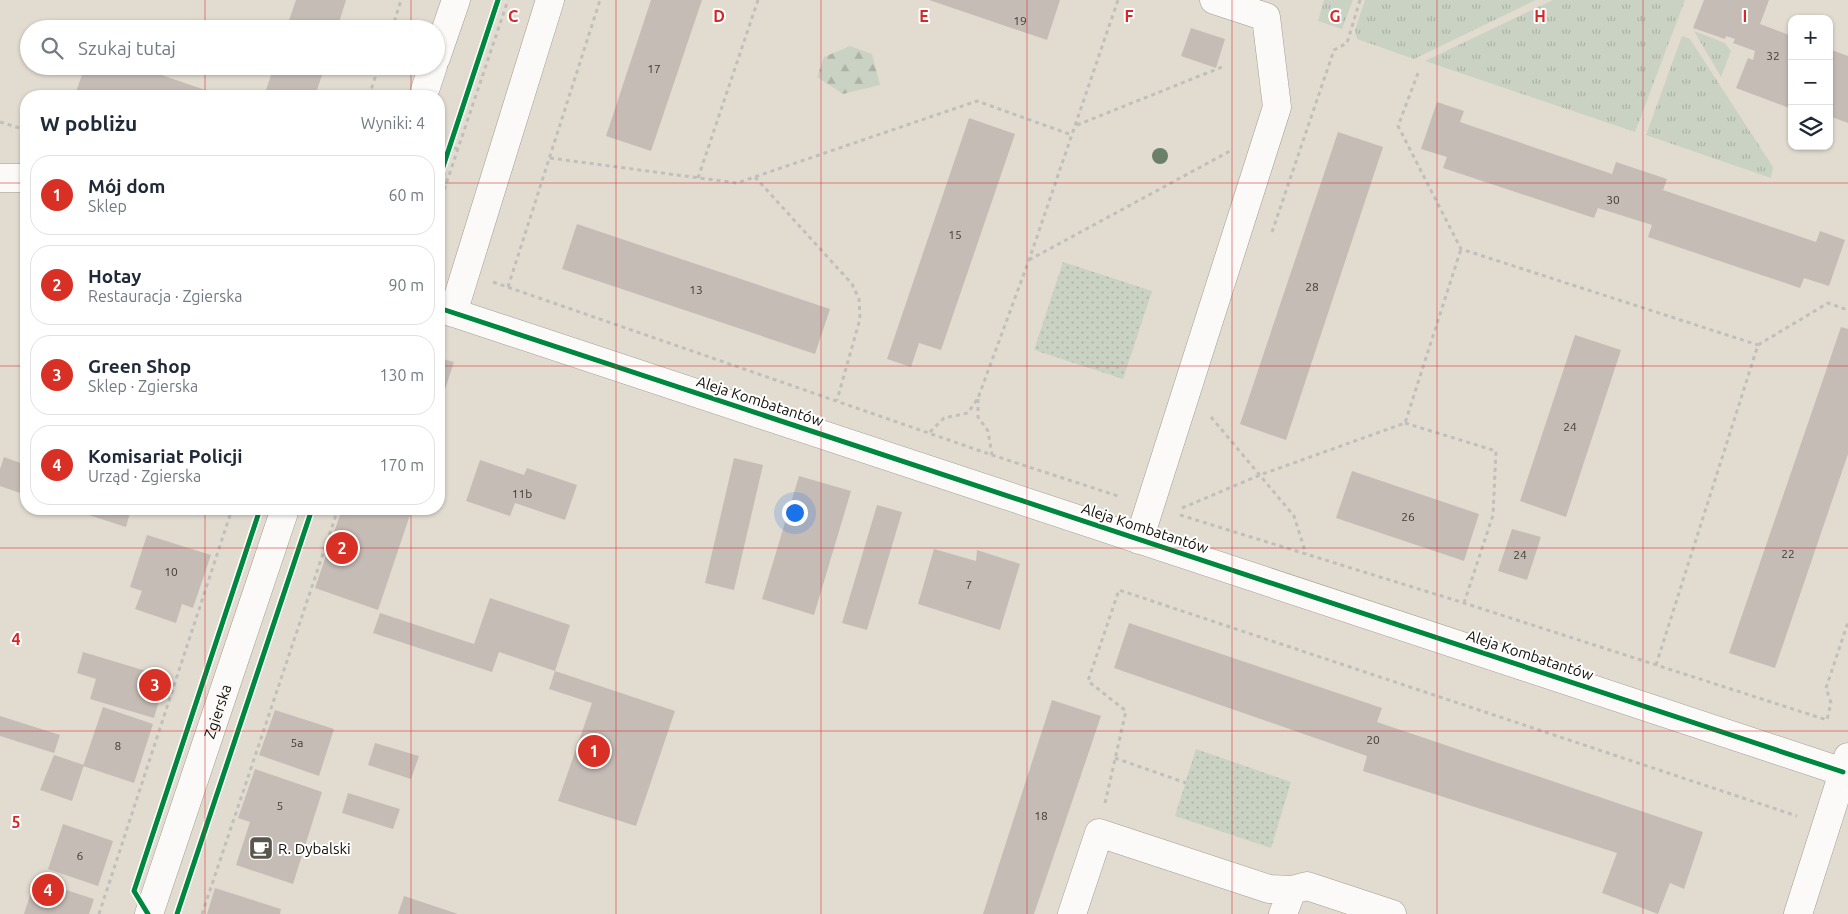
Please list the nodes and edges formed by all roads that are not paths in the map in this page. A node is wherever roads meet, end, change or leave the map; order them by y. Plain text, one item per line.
1 (456, 0) edge
2 (550, 0) edge
3 (1214, 0) edge
4 (445, 32) edge
5 (430, 75) edge
6 (425, 90) edge
7 (0, 178) edge
8 (20, 178) edge
9 (446, 311) edge
10 (283, 515) edge
11 (1139, 540) junction
12 (1846, 765) edge
13 (1288, 902) edge
14 (149, 914) edge
15 (1072, 914) edge
16 (1392, 914) edge
17 (1798, 914) edge

1 - 4 street
2 - 9 street
3 - 11 street
5 - 6 street
7 - 8 street
9 - 11 street, Aleja Kombatantów
10 - 14 street, Zgierska
11 - 12 street, Aleja Kombatantów
12 - 17 street
13 - 15 street
13 - 16 street

